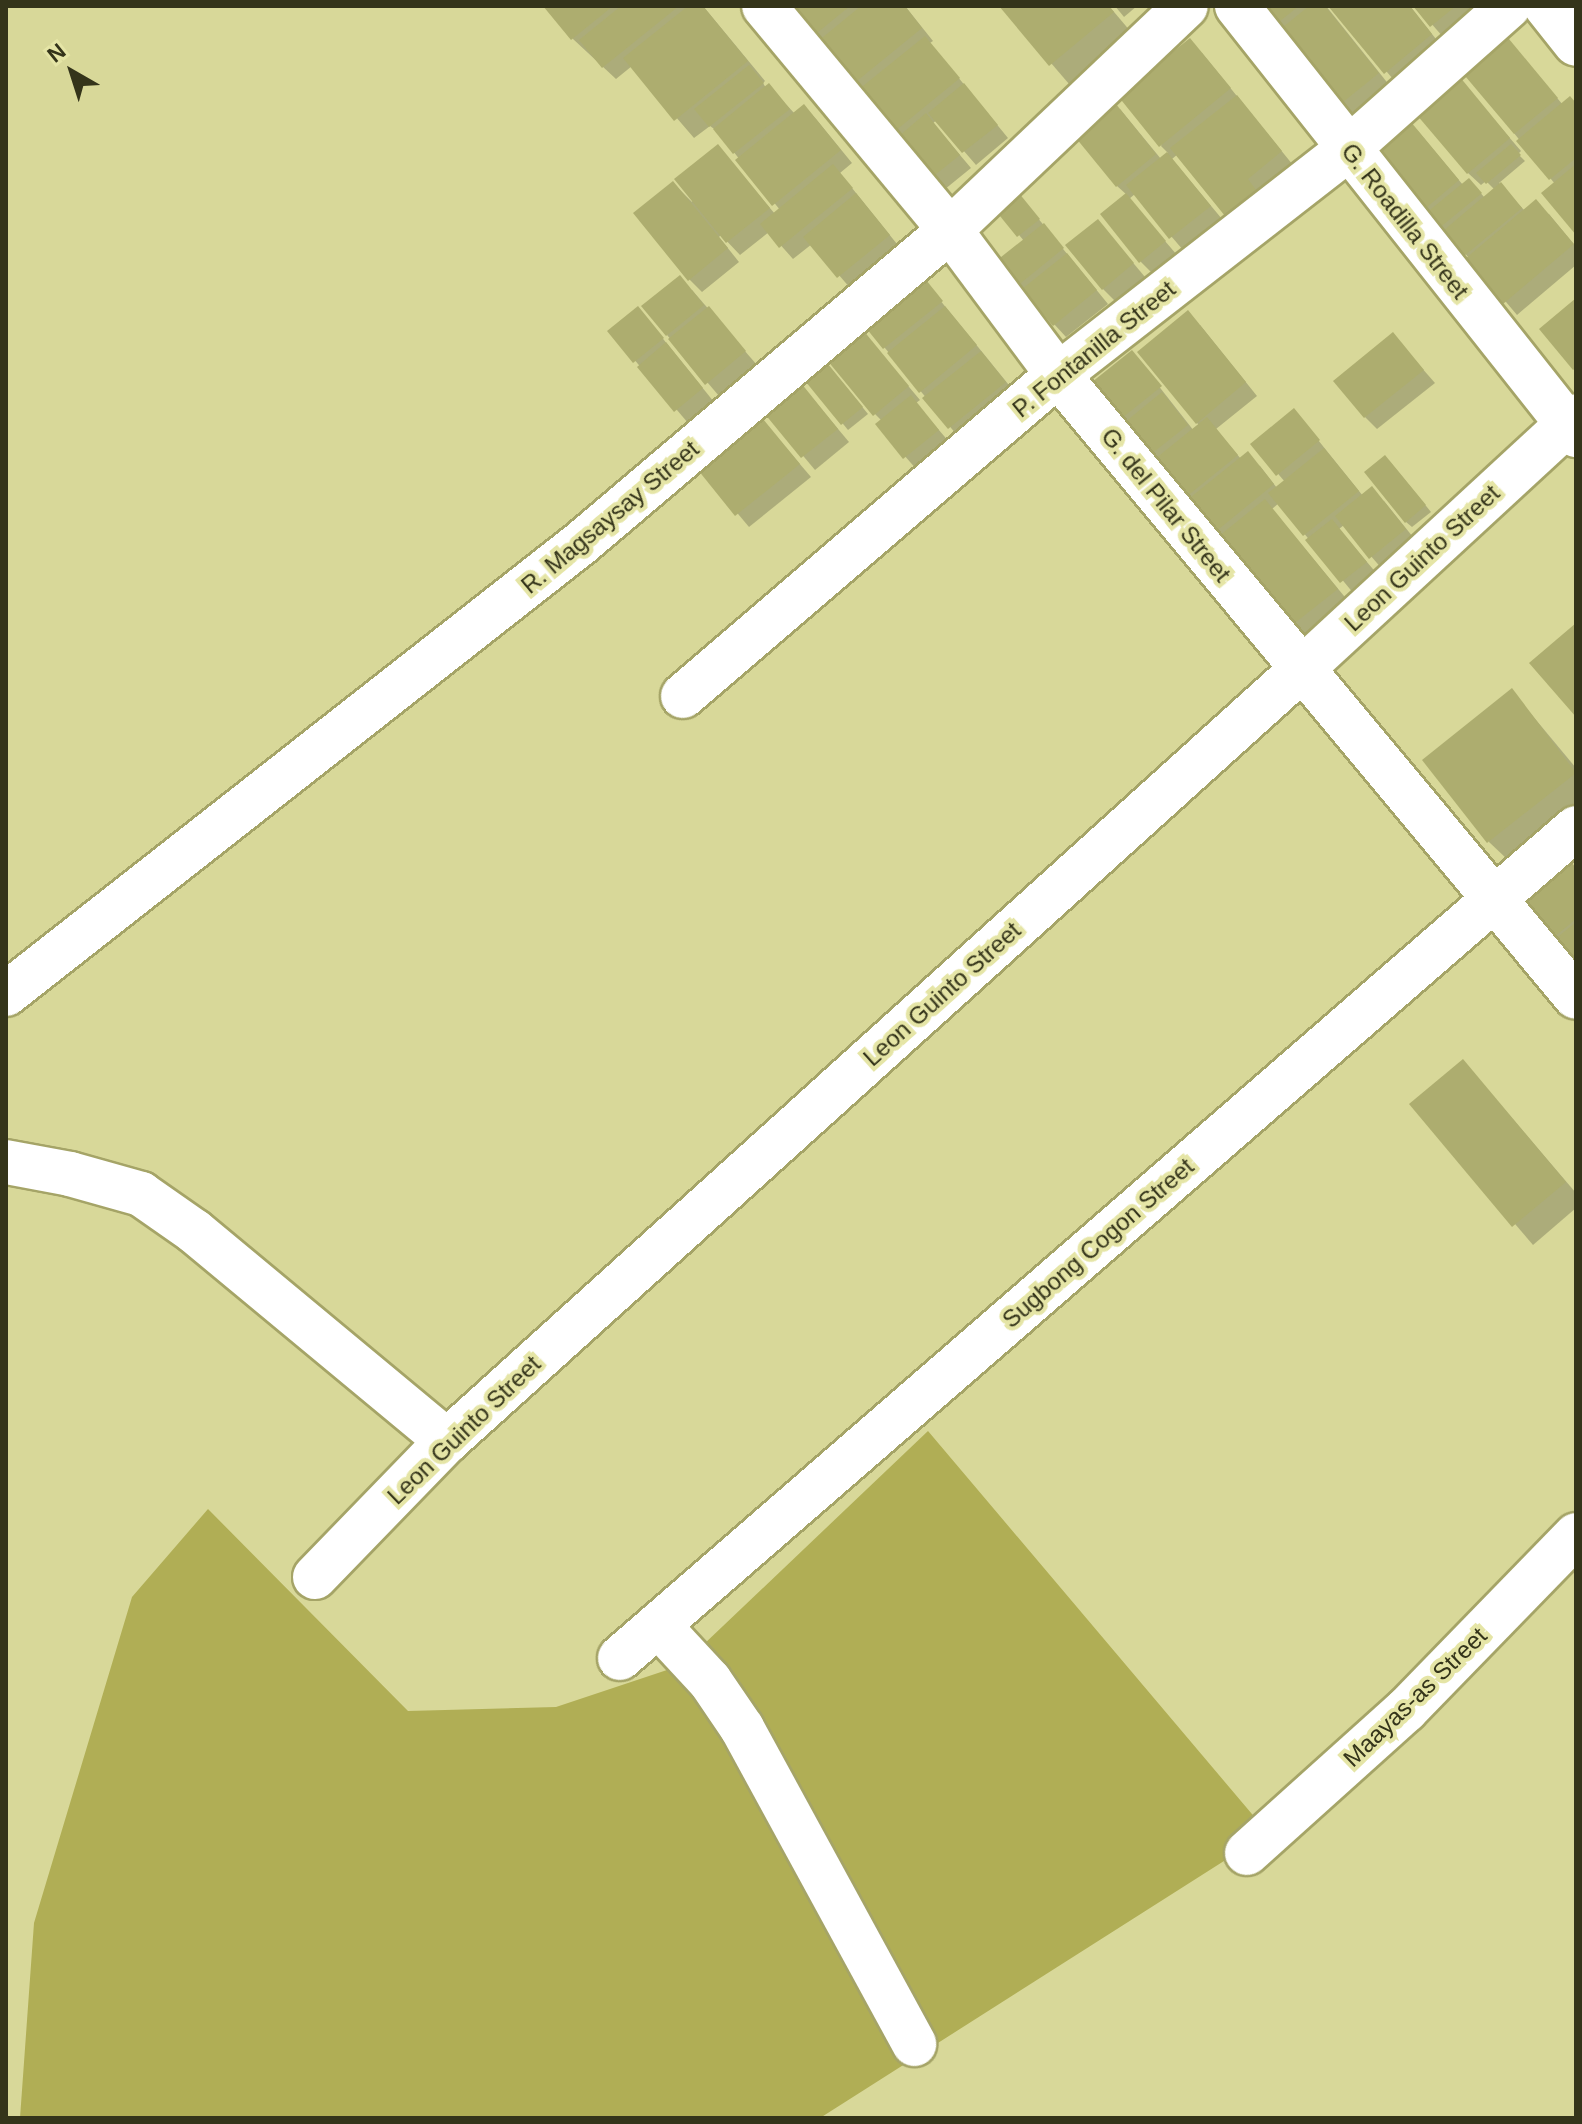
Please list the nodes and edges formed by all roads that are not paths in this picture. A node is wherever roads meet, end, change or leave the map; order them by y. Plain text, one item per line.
1 (764, 6) edge
2 (1186, 6) edge
3 (1237, 6) edge
4 (1509, 6) edge
5 (1546, 6) edge
6 (1576, 44) edge
7 (1348, 149) junction
8 (950, 230) junction
9 (1058, 375) junction
10 (1573, 425) edge
11 (1301, 670) junction
12 (683, 696) dead end
13 (1576, 828) edge
14 (1493, 902) junction
15 (6, 994) edge
16 (1576, 997) edge
17 (6, 1162) edge
18 (447, 1441) junction
19 (1576, 1535) edge
20 (315, 1577) dead end
21 (658, 1625) junction
22 (620, 1658) dead end
23 (1247, 1853) dead end
24 (914, 2044) dead end

1 - 8 street, G. del Pilar Street
2 - 8 street, R. Magsaysay Street
3 - 7 street, G. Roadilla Street
4 - 7 street, P. Fontanilla Street
5 - 6 street
7 - 9 street, P. Fontanilla Street
7 - 10 street, G. Roadilla Street
8 - 9 street, G. del Pilar Street
8 - 15 street, R. Magsaysay Street
9 - 11 street, G. del Pilar Street
9 - 12 street, P. Fontanilla Street
10 - 11 street, Leon Guinto Street
11 - 14 street, G. del Pilar Street
11 - 18 street, Leon Guinto Street
13 - 14 street, Sugbong Cogon Street
14 - 16 street, G. del Pilar Street
14 - 21 street, Sugbong Cogon Street
17 - 18 street
18 - 20 street, Leon Guinto Street
19 - 23 street, Maayas-as Street
21 - 22 street, Sugbong Cogon Street
21 - 24 street

